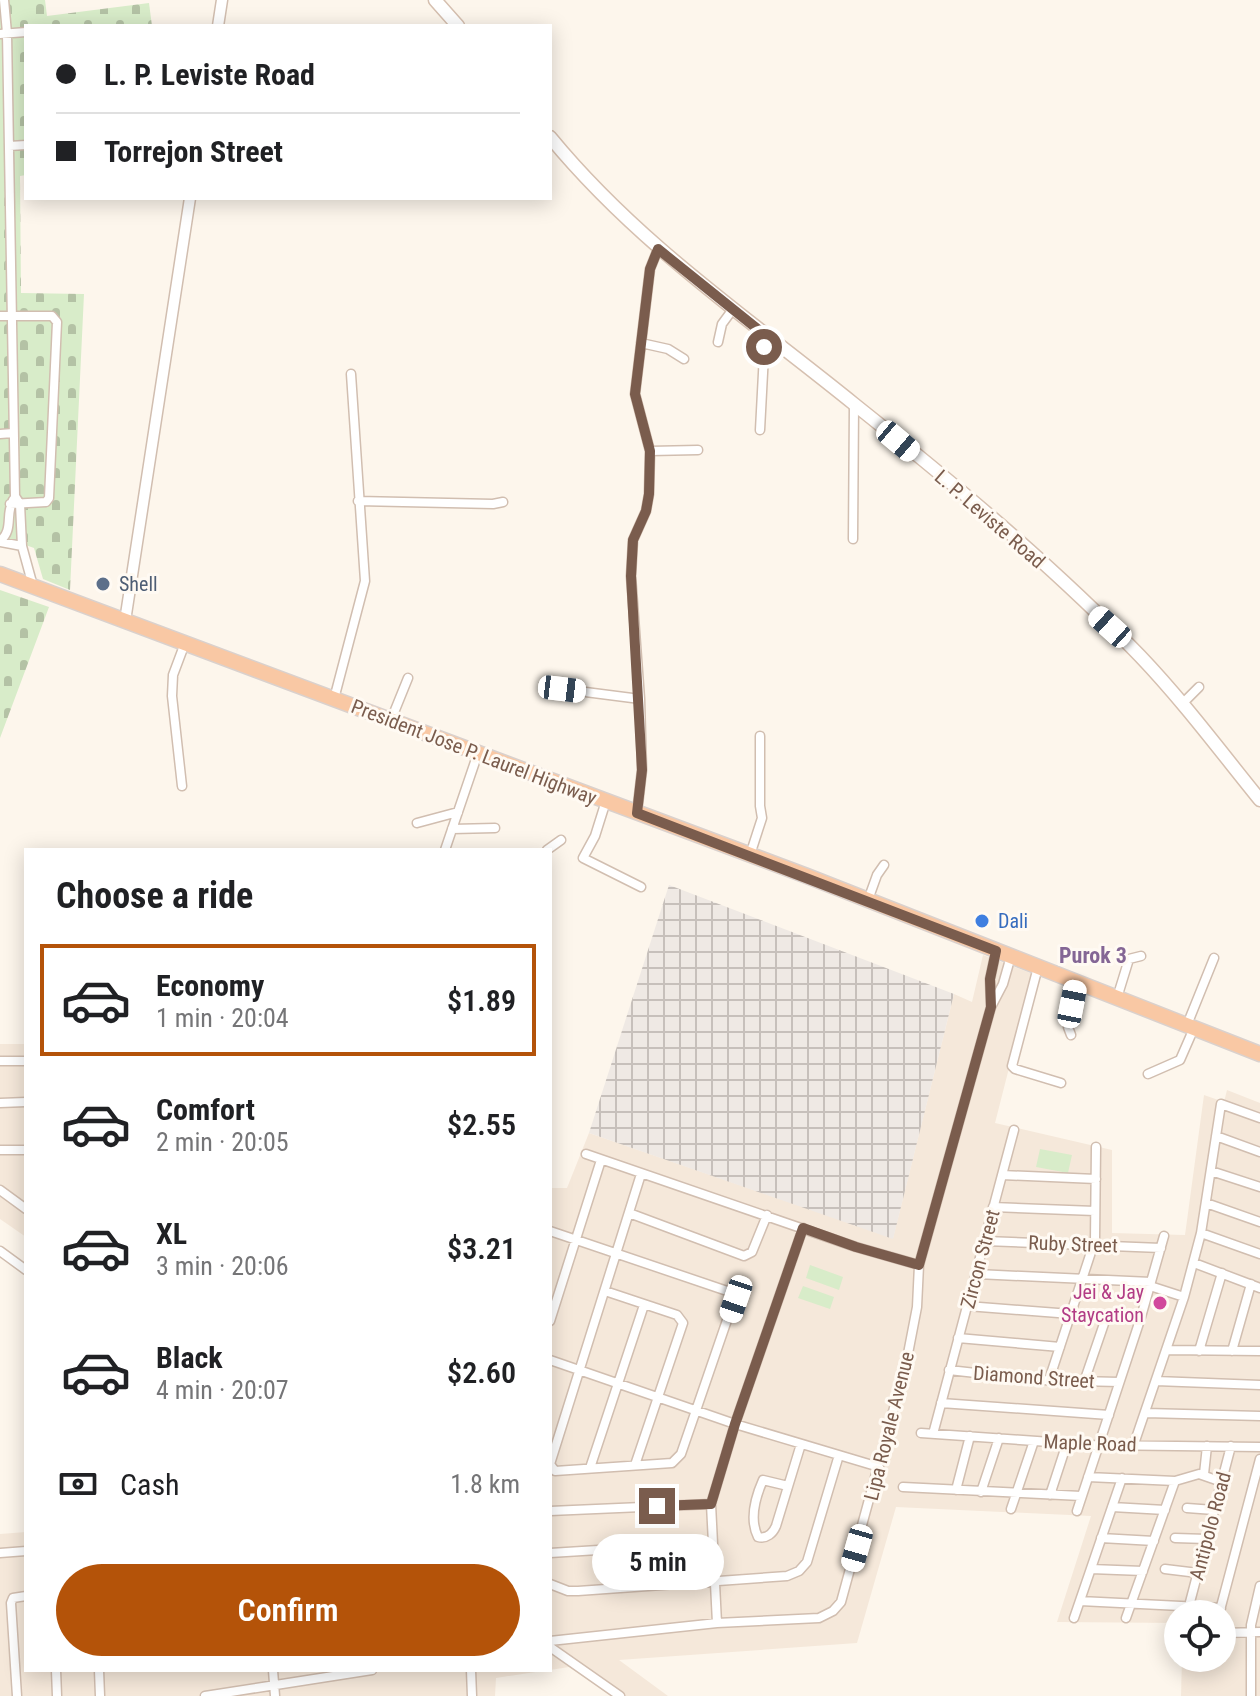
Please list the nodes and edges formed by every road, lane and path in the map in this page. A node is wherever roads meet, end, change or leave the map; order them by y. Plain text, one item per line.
1 (4, 0) edge
2 (222, 0) edge
3 (435, 0) edge
4 (218, 24) edge
5 (456, 24) edge
6 (24, 32) edge
7 (4, 34) edge
8 (552, 139) edge
9 (24, 145) edge
10 (9, 146) junction
11 (4, 166) edge
12 (190, 200) edge
13 (658, 249) junction
14 (733, 309) junction
15 (0, 316) edge
16 (13, 316) junction
17 (765, 335) junction
18 (718, 342) dead end
19 (641, 343) junction
20 (684, 359) dead end
21 (351, 374) dead end
22 (854, 404) junction
23 (760, 430) dead end
24 (13, 433) junction
25 (0, 434) edge
26 (698, 450) dead end
27 (650, 451) junction
28 (15, 501) junction
29 (358, 501) junction
30 (503, 502) dead end
31 (853, 539) dead end
32 (0, 541) edge
33 (22, 546) junction
34 (0, 574) edge
35 (33, 587) junction
36 (125, 621) junction
37 (185, 643) junction
38 (408, 678) dead end
39 (1199, 687) dead end
40 (562, 689) dead end
41 (334, 699) junction
42 (640, 699) junction
43 (1182, 704) junction
44 (391, 720) junction
45 (760, 736) dead end
46 (478, 753) junction
47 (182, 786) dead end
48 (1260, 799) edge
49 (606, 801) junction
50 (458, 812) junction
51 (637, 813) junction
52 (417, 823) dead end
53 (495, 828) dead end
54 (452, 829) junction
55 (561, 840) dead end
56 (446, 848) edge
57 (550, 848) edge
58 (750, 855) junction
59 (884, 865) dead end
60 (641, 887) dead end
61 (868, 900) junction
62 (996, 951) junction
63 (1011, 956) junction
64 (1141, 956) dead end
65 (1214, 958) dead end
66 (1038, 967) junction
67 (1076, 982) junction
68 (1117, 998) junction
69 (991, 1007) junction
70 (1190, 1026) junction
71 (1071, 1035) dead end
72 (1260, 1054) edge
73 (0, 1061) edge
74 (24, 1061) edge
75 (1148, 1074) dead end
76 (1061, 1083) dead end
77 (24, 1102) edge
78 (0, 1103) edge
79 (1260, 1118) edge
80 (1014, 1130) dead end
81 (1216, 1136) junction
82 (1096, 1147) dead end
83 (0, 1150) edge
84 (24, 1150) edge
85 (1260, 1152) edge
86 (586, 1154) dead end
87 (601, 1160) junction
88 (1211, 1171) junction
89 (641, 1174) junction
90 (1002, 1175) junction
91 (1096, 1179) junction
92 (1260, 1187) edge
93 (0, 1190) edge
94 (1206, 1203) junction
95 (993, 1207) junction
96 (24, 1208) edge
97 (1095, 1211) junction
98 (629, 1213) junction
99 (767, 1215) junction
100 (1260, 1222) edge
101 (803, 1228) junction
102 (552, 1232) edge
103 (1201, 1233) junction
104 (1164, 1236) dead end
105 (576, 1239) junction
106 (985, 1241) junction
107 (1094, 1246) junction
108 (1161, 1248) junction
109 (0, 1251) edge
110 (618, 1252) junction
111 (1260, 1254) edge
112 (1194, 1263) junction
113 (919, 1265) junction
114 (24, 1269) edge
115 (1222, 1273) junction
116 (977, 1274) junction
117 (1083, 1279) junction
118 (1151, 1284) junction
119 (1256, 1286) edge
120 (605, 1291) junction
121 (1184, 1297) junction
122 (644, 1305) junction
123 (967, 1306) junction
124 (1071, 1314) junction
125 (552, 1315) edge
126 (1107, 1315) junction
127 (1141, 1317) junction
128 (958, 1338) junction
129 (1060, 1347) junction
130 (1166, 1350) junction
131 (1199, 1351) junction
132 (1232, 1351) junction
133 (1260, 1351) edge
134 (552, 1361) edge
135 (580, 1370) junction
136 (949, 1370) junction
137 (1049, 1380) junction
138 (1156, 1381) junction
139 (617, 1382) junction
140 (1084, 1382) junction
141 (1119, 1382) junction
142 (1260, 1385) edge
143 (658, 1396) junction
144 (941, 1403) junction
145 (697, 1410) junction
146 (1146, 1413) junction
147 (1109, 1415) junction
148 (1260, 1416) edge
149 (735, 1424) junction
150 (921, 1433) dead end
151 (933, 1434) junction
152 (970, 1436) junction
153 (999, 1438) junction
154 (1034, 1441) junction
155 (1067, 1443) junction
156 (801, 1444) junction
157 (1099, 1444) junction
158 (1134, 1444) junction
159 (1207, 1446) junction
160 (1231, 1446) junction
161 (1260, 1447) edge
162 (839, 1455) junction
163 (552, 1458) edge
164 (1260, 1459) edge
165 (635, 1465) junction
166 (552, 1467) edge
167 (879, 1467) junction
168 (590, 1468) junction
169 (1204, 1474) junction
170 (1088, 1477) junction
171 (1122, 1478) junction
172 (1175, 1481) junction
173 (1222, 1482) junction
174 (788, 1486) junction
175 (903, 1487) dead end
176 (956, 1490) junction
177 (981, 1492) junction
178 (1016, 1494) junction
179 (1050, 1495) junction
180 (1081, 1496) junction
181 (711, 1504) junction
182 (1112, 1507) junction
183 (1187, 1508) dead end
184 (1011, 1509) dead end
185 (1165, 1510) junction
186 (1214, 1510) junction
187 (552, 1511) edge
188 (1077, 1511) dead end
189 (1101, 1538) junction
190 (1175, 1538) dead end
191 (1207, 1539) junction
192 (1154, 1541) junction
193 (711, 1543) junction
194 (24, 1551) edge
195 (0, 1553) edge
196 (552, 1553) edge
197 (1091, 1569) junction
198 (1165, 1569) dead end
199 (1143, 1571) junction
200 (1198, 1573) junction
201 (714, 1582) junction
202 (552, 1585) edge
203 (1260, 1586) edge
204 (24, 1596) edge
205 (1191, 1600) edge
206 (1223, 1600) edge
207 (1080, 1601) junction
208 (1131, 1603) junction
209 (1164, 1605) edge
210 (1074, 1618) dead end
211 (1126, 1618) dead end
212 (717, 1623) junction
213 (1255, 1632) edge
214 (552, 1644) edge
215 (552, 1645) edge
216 (56, 1672) edge
217 (99, 1672) edge
218 (273, 1672) edge
219 (360, 1672) edge
220 (471, 1672) edge
221 (275, 1686) junction
222 (17, 1696) edge
223 (57, 1696) edge
224 (100, 1696) edge
225 (205, 1696) edge
226 (275, 1696) edge
227 (471, 1696) edge
228 (620, 1696) edge
229 (1251, 1696) edge

1 - 7 street
2 - 4 street
3 - 5 main road
6 - 7 street
7 - 10 street
8 - 13 main road, L. P. Leviste Road
9 - 10 street
10 - 11 street
11 - 16 street
12 - 36 street
13 - 14 main road, L. P. Leviste Road
13 - 19 street
14 - 17 main road, L. P. Leviste Road
14 - 18 street
15 - 16 street
16 - 24 street
16 - 28 street
17 - 22 main road, L. P. Leviste Road
17 - 23 street
19 - 20 street
19 - 27 street
21 - 29 street
22 - 31 street
22 - 43 main road, L. P. Leviste Road
24 - 25 street
24 - 28 street
26 - 27 street
27 - 42 street
28 - 32 street
28 - 33 street
29 - 30 street
29 - 41 street
32 - 33 street
33 - 35 street
34 - 35 highway, President Jose P. Laurel Highway
35 - 36 highway, President Jose P. Laurel Highway
36 - 37 highway, President Jose P. Laurel Highway
37 - 41 highway, President Jose P. Laurel Highway
37 - 47 street
38 - 44 street
39 - 43 street
40 - 42 street
41 - 44 highway, President Jose P. Laurel Highway
42 - 51 street
43 - 48 main road, L. P. Leviste Road
44 - 46 highway, President Jose P. Laurel Highway
45 - 58 street
46 - 49 highway, President Jose P. Laurel Highway
46 - 50 street
49 - 51 highway, President Jose P. Laurel Highway
49 - 60 street
50 - 52 street
50 - 54 street
51 - 58 highway, President Jose P. Laurel Highway
53 - 54 street
54 - 56 street
55 - 57 street
58 - 61 highway, President Jose P. Laurel Highway
59 - 61 street
61 - 62 highway, President Jose P. Laurel Highway
62 - 63 highway, President Jose P. Laurel Highway
62 - 69 street, Lipa Royale Avenue
63 - 66 highway, President Jose P. Laurel Highway
63 - 69 street, Lipa Royale Avenue
64 - 68 street
65 - 70 street
66 - 67 highway, President Jose P. Laurel Highway
66 - 76 street
67 - 68 highway, President Jose P. Laurel Highway
67 - 71 street
68 - 70 highway, President Jose P. Laurel Highway
69 - 113 street, Lipa Royale Avenue
70 - 72 highway, President Jose P. Laurel Highway
70 - 75 street
73 - 74 street
77 - 78 street
79 - 81 street
80 - 90 street, Zircon Street
81 - 85 street
81 - 88 street
82 - 91 street
83 - 84 street
86 - 87 street
87 - 89 street
87 - 105 street
88 - 92 street
88 - 94 street
89 - 98 street
89 - 99 street
90 - 91 street
90 - 95 street, Zircon Street
91 - 97 street
93 - 96 street
94 - 100 street
94 - 103 street
95 - 97 street
95 - 106 street, Zircon Street
97 - 107 street
98 - 99 street
98 - 110 street
99 - 101 street
101 - 113 street
101 - 149 street
102 - 105 street
103 - 111 street
103 - 112 street
104 - 108 street
105 - 110 street
105 - 125 street
106 - 107 street, Ruby Street
106 - 116 street, Zircon Street
107 - 108 street, Ruby Street
107 - 117 street
108 - 118 street
109 - 114 street
110 - 120 street
110 - 145 street
112 - 115 street
112 - 121 street
113 - 167 street, Lipa Royale Avenue
115 - 119 street
115 - 131 street
116 - 117 street
116 - 123 street, Zircon Street
117 - 118 street
117 - 124 street
118 - 121 street
118 - 127 street
119 - 132 street
120 - 122 street
120 - 135 street
121 - 130 street
122 - 139 street
122 - 143 street
123 - 124 street
123 - 128 street, Zircon Street
124 - 126 street
124 - 129 street
126 - 127 street
126 - 140 street
127 - 141 street
128 - 129 street
128 - 136 street, Zircon Street
129 - 137 street
130 - 131 street
130 - 138 street
131 - 132 street
132 - 133 street
134 - 135 street
135 - 139 street
135 - 163 street
136 - 137 street, Diamond Street
136 - 144 street, Zircon Street
137 - 140 street, Diamond Street
138 - 142 street
138 - 146 street
139 - 143 street
139 - 168 street
140 - 141 street, Diamond Street
141 - 147 street
143 - 145 street
143 - 165 street
144 - 147 street
144 - 151 street, Zircon Street
145 - 149 street
145 - 165 street
146 - 148 street
146 - 158 street
147 - 157 street
149 - 156 street
149 - 181 street
150 - 151 street, Maple Road
151 - 152 street, Maple Road
152 - 153 street, Maple Road
152 - 176 street
153 - 154 street, Maple Road
153 - 177 street
154 - 155 street, Maple Road
154 - 178 street
155 - 157 street, Maple Road
155 - 179 street
156 - 162 street
156 - 174 street
157 - 158 street, Maple Road
157 - 170 street
158 - 159 street, Maple Road
159 - 160 street, Maple Road
159 - 169 street
160 - 161 street, Maple Road
160 - 173 street, Antipolo Road
162 - 167 street
162 - 201 street
164 - 206 street
165 - 168 street
166 - 168 street
167 - 212 street, Lipa Royale Avenue
169 - 172 street
169 - 173 street
170 - 171 street
170 - 180 street
171 - 172 street
171 - 182 street
172 - 185 street
173 - 186 street, Antipolo Road
174 - 174 street
175 - 176 street
176 - 177 street
177 - 178 street
178 - 179 street
178 - 184 street
179 - 180 street
180 - 188 street
181 - 187 street
181 - 193 street
182 - 185 street
182 - 189 street
183 - 186 street
185 - 192 street
186 - 191 street, Antipolo Road
189 - 192 street
189 - 197 street
190 - 191 street
191 - 200 street, Antipolo Road
192 - 199 street
193 - 196 street
193 - 201 street
194 - 195 street
197 - 199 street
197 - 207 street
198 - 200 street
199 - 208 street
200 - 205 street, Antipolo Road
201 - 202 street
201 - 212 street
203 - 213 street
204 - 222 street
207 - 208 street
207 - 210 street
208 - 209 street
208 - 211 street
212 - 214 street, Lipa Royale Avenue
213 - 229 street
215 - 228 street
216 - 223 street
217 - 224 street
218 - 221 street
219 - 221 street
220 - 227 street
221 - 225 street
221 - 226 street

